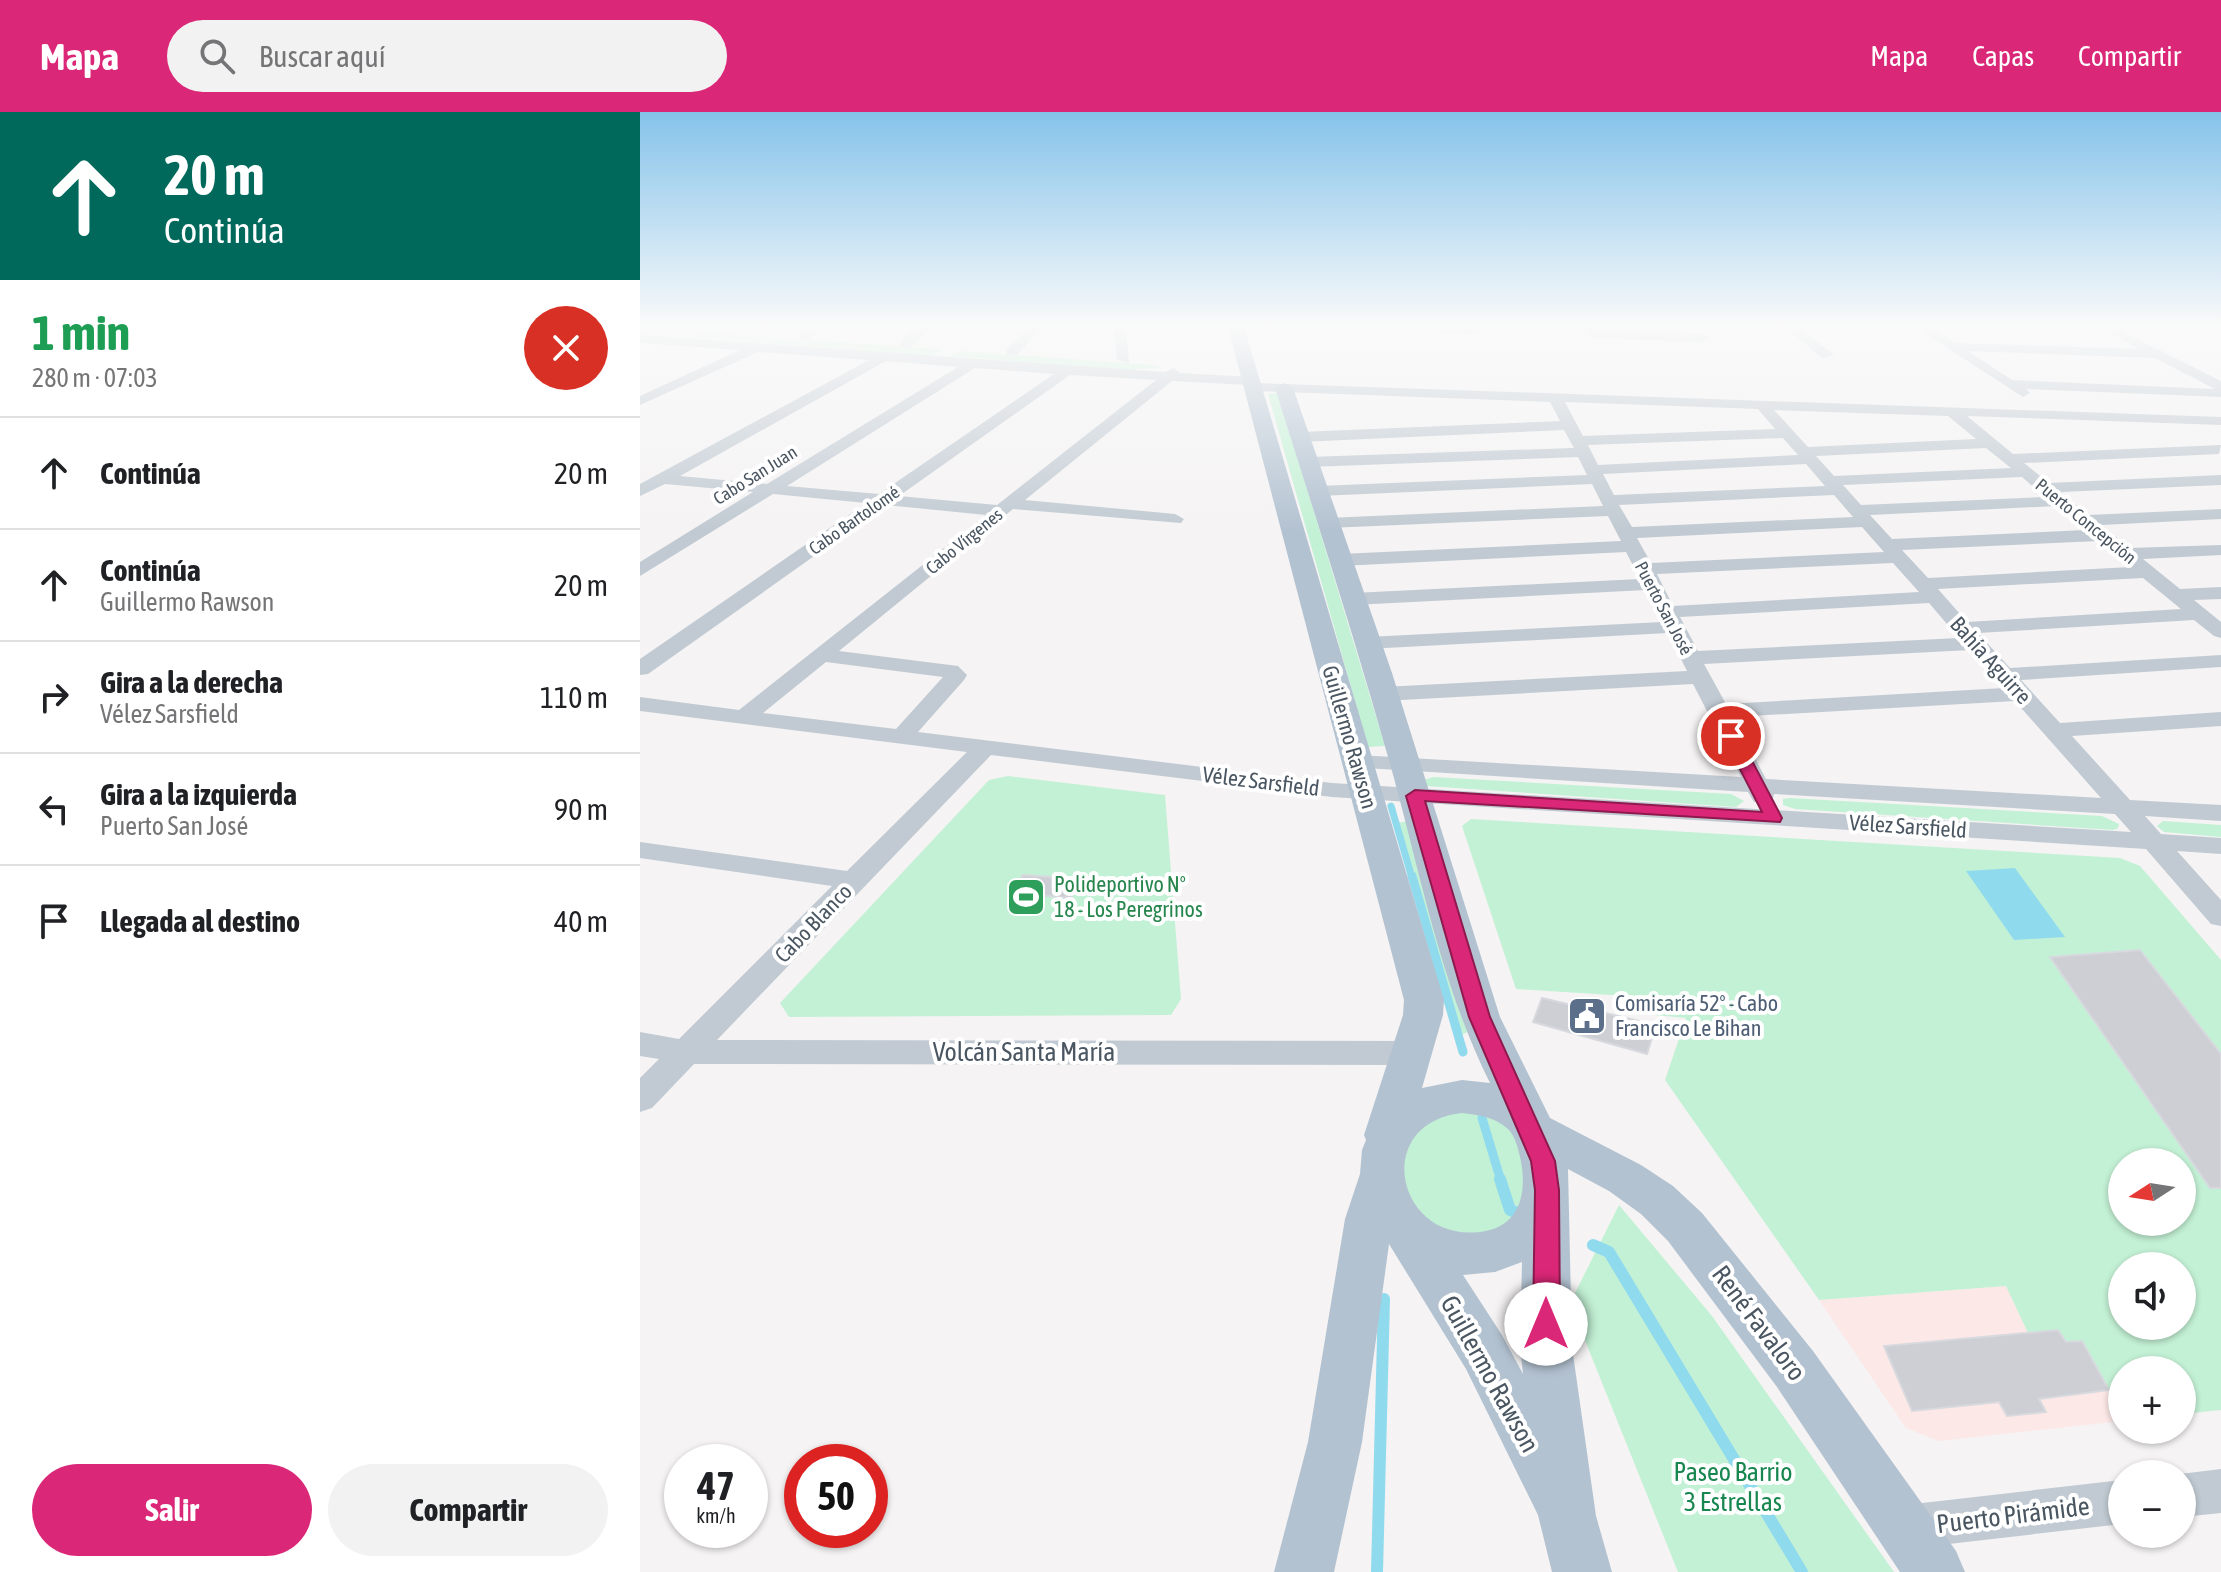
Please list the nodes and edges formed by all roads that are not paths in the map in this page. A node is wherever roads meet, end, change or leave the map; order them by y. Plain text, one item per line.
1 (815, 395) edge
2 (922, 395) edge
3 (1032, 395) edge
4 (1145, 395) edge
5 (1256, 395) edge
6 (1286, 395) edge
7 (1499, 395) edge
8 (1555, 397) junction
9 (1761, 404) junction
10 (1951, 411) junction
11 (2171, 419) junction
12 (2221, 421) edge
13 (1788, 433) junction
14 (1300, 437) junction
15 (1990, 443) junction
16 (2220, 450) edge
17 (1584, 453) junction
18 (1807, 455) junction
19 (2009, 459) junction
20 (1308, 462) junction
21 (2025, 472) junction
22 (663, 479) junction
23 (2221, 480) edge
24 (1834, 486) junction
25 (2045, 488) junction
26 (771, 489) junction
27 (640, 491) edge
28 (1318, 491) junction
29 (883, 499) junction
30 (2061, 501) junction
31 (1611, 505) junction
32 (1005, 508) junction
33 (2221, 514) edge
34 (1862, 516) junction
35 (1175, 519) dead end
36 (2084, 520) junction
37 (1328, 523) junction
38 (2103, 535) junction
39 (1629, 540) junction
40 (2221, 550) edge
41 (1893, 551) junction
42 (2126, 554) junction
43 (1340, 560) junction
44 (640, 570) edge
45 (2148, 572) junction
46 (1648, 577) junction
47 (1929, 591) junction
48 (2221, 593) edge
49 (2176, 595) junction
50 (1353, 599) junction
51 (2200, 614) junction
52 (1670, 620) junction
53 (2221, 632) edge
54 (1969, 635) junction
55 (1367, 643) junction
56 (821, 655) junction
57 (2221, 661) edge
58 (1695, 668) junction
59 (640, 669) edge
60 (2004, 675) junction
61 (1383, 694) junction
62 (2021, 694) junction
63 (640, 704) edge
64 (1718, 711) junction
65 (744, 717) junction
66 (2221, 719) edge
67 (2054, 730) junction
68 (902, 736) junction
69 (985, 747) junction
70 (1362, 778) junction
71 (1410, 781) junction
72 (1757, 786) junction
73 (2123, 807) junction
74 (2221, 813) edge
75 (1774, 818) junction
76 (2154, 842) junction
77 (2221, 846) edge
78 (640, 850) edge
79 (854, 881) junction
80 (2221, 917) edge
81 (640, 1044) edge
82 (686, 1052) junction
83 (1410, 1053) junction
84 (640, 1099) edge
85 (1529, 1124) junction
86 (1383, 1161) junction
87 (1546, 1201) junction
88 (1410, 1234) junction
89 (2221, 1491) edge
90 (2196, 1494) edge
91 (2108, 1505) edge
92 (1567, 1516) junction
93 (1920, 1550) edge
94 (1304, 1572) edge
95 (1582, 1572) edge

1 - 22 street
2 - 26 street, Cabo San Juan
3 - 29 street, Cabo Bartolomé
4 - 32 street, Cabo Vírgenes
5 - 70 main road, Guillermo Rawson
6 - 14 main road, Guillermo Rawson
7 - 8 street
8 - 9 street
8 - 17 street, Puerto San José
9 - 10 street
9 - 13 street, Bahía Aguirre
10 - 11 street
10 - 15 street, Puerto Concepción
11 - 12 street
11 - 16 street
13 - 17 street
13 - 18 street, Bahía Aguirre
14 - 17 street
14 - 20 main road, Guillermo Rawson
15 - 18 street
15 - 19 street, Puerto Concepción
16 - 19 street
17 - 18 street
17 - 20 street
17 - 28 street
17 - 31 street, Puerto San José
18 - 24 street, Bahía Aguirre
19 - 21 street, Puerto Concepción
20 - 28 main road, Guillermo Rawson
21 - 24 street
21 - 25 street, Puerto Concepción
22 - 26 street
22 - 27 street
23 - 25 street
24 - 31 street
24 - 34 street, Bahía Aguirre
25 - 30 street, Puerto Concepción
26 - 29 street
26 - 44 street, Cabo San Juan
28 - 37 main road, Guillermo Rawson
29 - 32 street
29 - 59 street, Cabo Bartolomé
30 - 34 street
30 - 36 street, Puerto Concepción
31 - 37 street
31 - 39 street, Puerto San José
32 - 35 street
32 - 56 street, Cabo Vírgenes
33 - 36 street
34 - 39 street
34 - 41 street, Bahía Aguirre
36 - 38 street, Puerto Concepción
37 - 43 main road, Guillermo Rawson
38 - 41 street
38 - 42 street, Puerto Concepción
39 - 43 street
39 - 46 street, Puerto San José
40 - 42 street
41 - 46 street
41 - 47 street, Bahía Aguirre
42 - 45 street, Puerto Concepción
43 - 50 main road, Guillermo Rawson
45 - 47 street
45 - 49 street, Puerto Concepción
46 - 50 street
46 - 52 street, Puerto San José
47 - 52 street
47 - 54 street, Bahía Aguirre
48 - 49 street
49 - 51 street, Puerto Concepción
50 - 55 main road, Guillermo Rawson
51 - 53 street, Puerto Concepción
51 - 54 street
52 - 55 street
52 - 58 street, Puerto San José
54 - 58 street
54 - 60 street, Bahía Aguirre
55 - 61 main road, Guillermo Rawson
56 - 65 street, Cabo Vírgenes
56 - 68 street
57 - 60 street
58 - 61 street
58 - 64 street, Puerto San José
60 - 62 street, Bahía Aguirre
61 - 71 main road, Guillermo Rawson
62 - 64 street
62 - 67 street, Bahía Aguirre
63 - 65 street, Vélez Sarsfield
64 - 72 street, Puerto San José
65 - 68 street, Vélez Sarsfield
66 - 67 street
67 - 73 street, Bahía Aguirre
68 - 69 street, Vélez Sarsfield
69 - 70 street, Vélez Sarsfield
69 - 79 street, Cabo Blanco
70 - 71 street, Vélez Sarsfield
70 - 83 main road, Guillermo Rawson
71 - 72 street, Vélez Sarsfield
71 - 75 street, Vélez Sarsfield
71 - 85 main road, Guillermo Rawson
72 - 73 street, Vélez Sarsfield
72 - 75 street, Puerto San José
73 - 74 street, Vélez Sarsfield
73 - 76 street, Bahía Aguirre
75 - 76 street, Vélez Sarsfield
76 - 77 street, Vélez Sarsfield
76 - 80 street, Bahía Aguirre
78 - 79 street
79 - 82 street, Cabo Blanco
81 - 82 street, Volcán Santa María
82 - 83 street, Volcán Santa María
82 - 84 street, Cabo Blanco
83 - 86 main road, Guillermo Rawson
85 - 86 main road
85 - 87 main road
85 - 93 main road, René Favaloro
86 - 88 main road
86 - 94 main road
87 - 88 main road
87 - 92 main road, Guillermo Rawson
88 - 92 main road, Guillermo Rawson
89 - 90 street
91 - 93 street, Puerto Pirámide
92 - 95 main road, Guillermo Rawson

